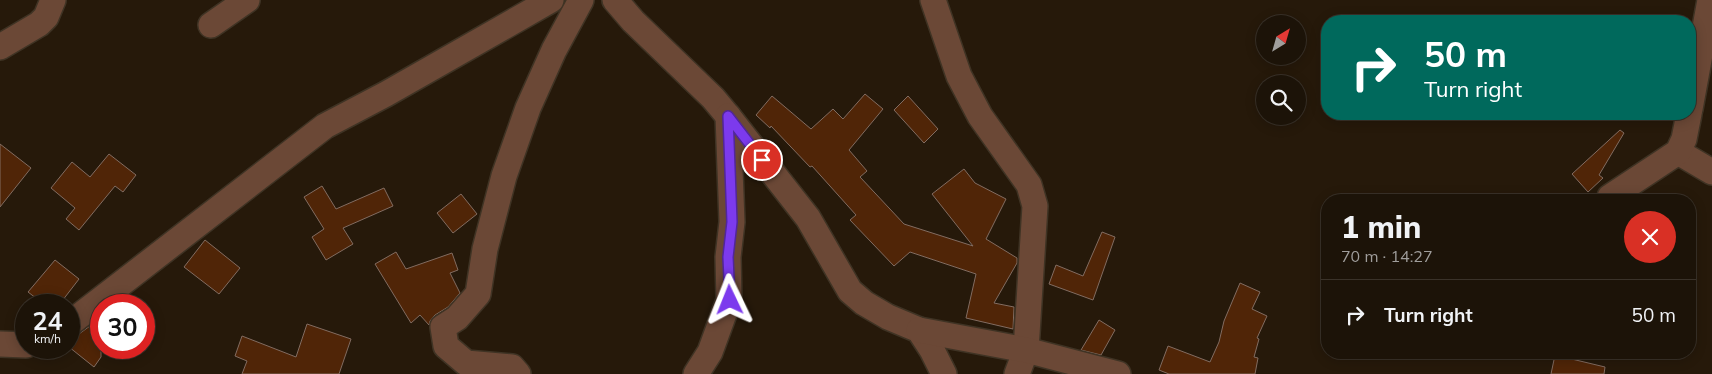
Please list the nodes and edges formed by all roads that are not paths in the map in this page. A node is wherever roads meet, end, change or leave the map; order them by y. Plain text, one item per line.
1 (53, 0) edge
2 (247, 0) edge
3 (551, 0) edge
4 (581, 0) edge
5 (614, 0) edge
6 (933, 0) edge
7 (1710, 1) edge
8 (211, 25) dead end
9 (0, 47) edge
10 (1696, 77) edge
11 (728, 116) junction
12 (1688, 120) edge
13 (1678, 152) junction
14 (1712, 172) edge
15 (1615, 194) edge
16 (80, 315) edge
17 (919, 330) junction
18 (0, 344) edge
19 (15, 345) edge
20 (1026, 350) junction
21 (518, 374) edge
22 (696, 374) edge
23 (944, 374) edge
24 (1016, 374) edge
25 (1118, 374) edge

1 - 9 street
2 - 8 street
3 - 16 street
4 - 21 street
5 - 11 street
6 - 20 street
7 - 10 street
11 - 17 street
11 - 22 street
12 - 13 street
13 - 14 street
13 - 15 street
17 - 20 street
17 - 23 street
18 - 19 street
20 - 24 street
20 - 25 street

